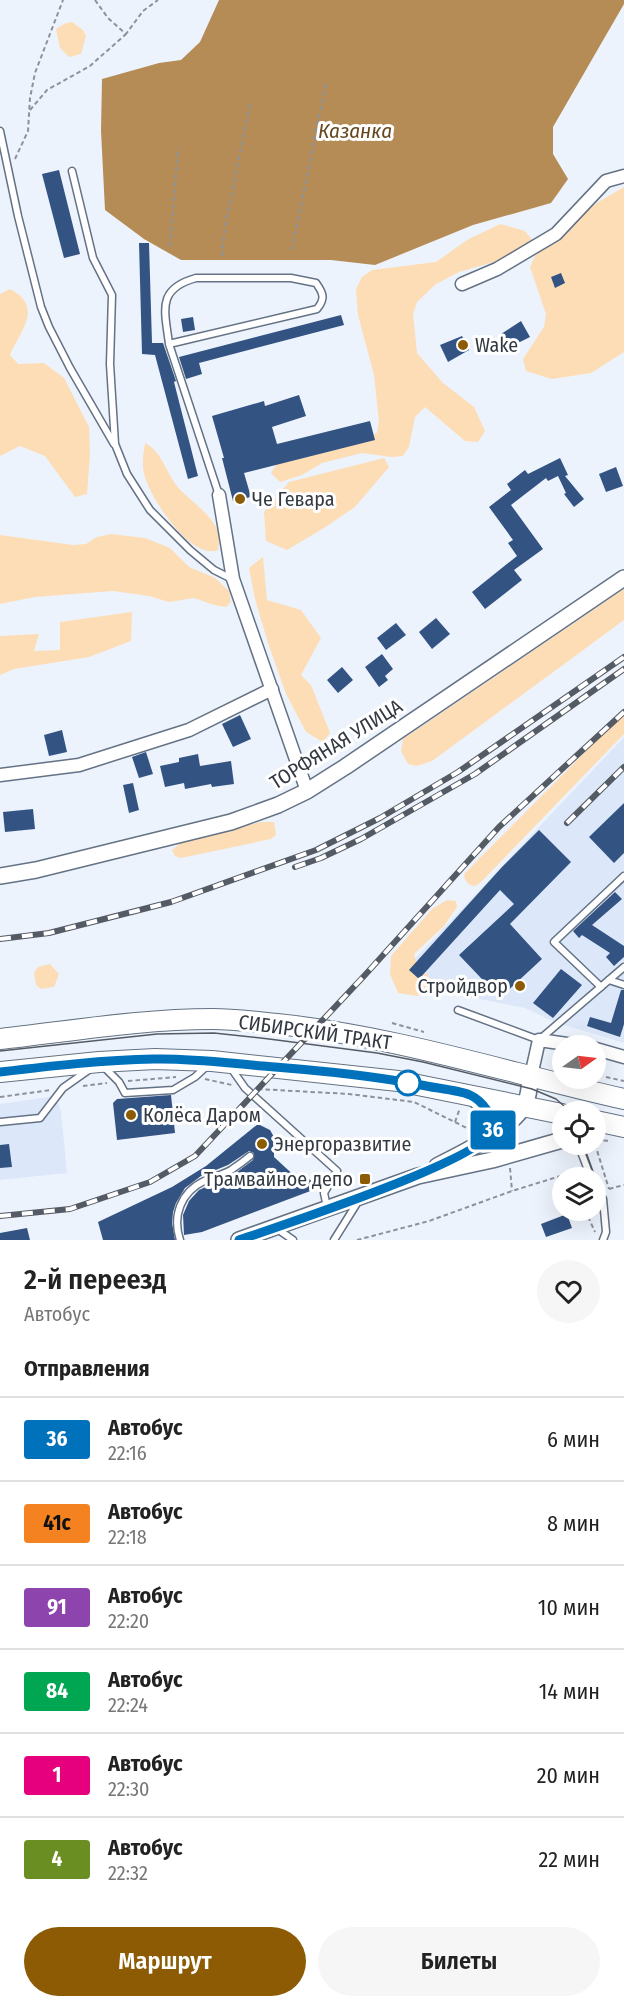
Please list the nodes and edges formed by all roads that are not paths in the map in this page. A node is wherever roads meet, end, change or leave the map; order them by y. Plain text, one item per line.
1 (0, 131) edge
2 (72, 171) dead end
3 (624, 176) edge
4 (462, 284) dead end
5 (169, 344) junction
6 (115, 444) junction
7 (219, 495) joint
8 (624, 578) edge
9 (233, 579) junction
10 (272, 689) junction
11 (0, 775) edge
12 (307, 791) junction
13 (0, 876) edge
14 (624, 876) edge
15 (624, 967) edge
16 (609, 980) junction
17 (624, 985) edge
18 (601, 987) junction
19 (458, 1010) dead end
20 (0, 1039) edge
21 (539, 1040) junction
22 (552, 1042) edge
23 (606, 1052) edge
24 (624, 1057) edge
25 (99, 1062) junction
26 (219, 1062) junction
27 (0, 1072) edge
28 (531, 1076) junction
29 (624, 1099) edge
30 (465, 1100) junction
31 (525, 1106) junction
32 (552, 1112) edge
33 (0, 1122) edge
34 (606, 1123) edge
35 (621, 1127) edge
36 (606, 1130) edge
37 (488, 1137) junction
38 (552, 1143) edge
39 (250, 1156) dead end
40 (418, 1176) junction
41 (361, 1197) junction
42 (328, 1209) junction
43 (605, 1221) edge
44 (275, 1228) junction
45 (180, 1240) edge
46 (239, 1240) edge
47 (293, 1240) edge
48 (334, 1240) edge
49 (601, 1240) edge

1 - 6 lane
2 - 6 lane
3 - 4 street
5 - 5 lane
5 - 7 lane
6 - 9 lane
7 - 9 street
8 - 12 street, ТОРФЯНАЯ УЛИЦА
9 - 10 street
10 - 11 street
10 - 12 street
12 - 13 street, ТОРФЯНАЯ УЛИЦА
14 - 18 lane
15 - 16 lane
16 - 17 lane
16 - 18 lane
18 - 21 lane
19 - 21 lane
20 - 28 main road, СИБИРСКИЙ ТРАКТ
21 - 22 street
21 - 28 street
23 - 24 street
25 - 26 main road, СИБИРСКИЙ ТРАКТ
25 - 26 lane
25 - 27 main road, СИБИРСКИЙ ТРАКТ
25 - 33 lane
26 - 30 main road, СИБИРСКИЙ ТРАКТ
26 - 42 lane
28 - 29 main road, СИБИРСКИЙ ТРАКТ
28 - 31 street
30 - 31 main road, СИБИРСКИЙ ТРАКТ
30 - 37 street
31 - 32 main road, СИБИРСКИЙ ТРАКТ
31 - 37 street
34 - 35 main road
35 - 36 street
37 - 40 street
38 - 40 street
39 - 45 lane
40 - 41 street
41 - 42 street
41 - 48 lane
42 - 44 street
43 - 49 lane
44 - 46 street
44 - 47 lane

